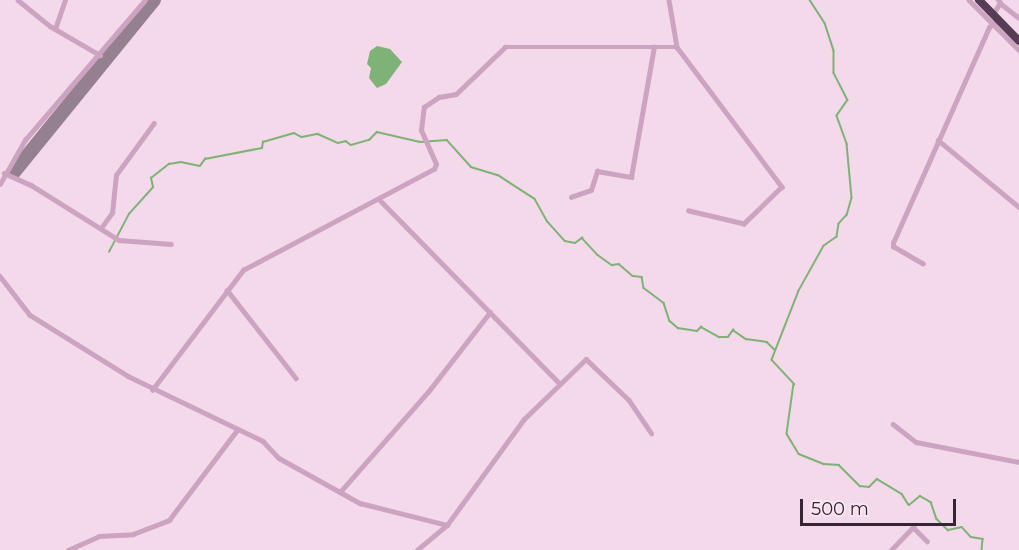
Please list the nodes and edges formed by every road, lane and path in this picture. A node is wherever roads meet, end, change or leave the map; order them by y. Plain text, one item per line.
1 (18, 0) edge
2 (65, 0) edge
3 (145, 0) edge
4 (669, 0) edge
5 (969, 0) edge
6 (979, 0) edge
7 (999, 2) edge
8 (1019, 18) edge
9 (995, 19) junction
10 (55, 29) junction
11 (1019, 41) edge
12 (654, 47) junction
13 (677, 47) junction
14 (1019, 50) edge
15 (100, 56) junction
16 (154, 123) dead end
17 (938, 140) junction
18 (4, 173) junction
19 (0, 184) edge
20 (571, 197) dead end
21 (379, 199) junction
22 (1019, 207) edge
23 (689, 212) dead end
24 (101, 228) junction
25 (171, 244) dead end
26 (923, 264) dead end
27 (0, 276) edge
28 (226, 290) junction
29 (490, 312) junction
30 (296, 378) dead end
31 (560, 384) junction
32 (152, 390) junction
33 (893, 424) dead end
34 (237, 430) junction
35 (651, 433) dead end
36 (1019, 462) edge
37 (340, 492) junction
38 (447, 525) junction
39 (927, 541) dead end
40 (68, 550) edge
41 (417, 550) edge
42 (891, 550) edge

1 - 10 street
2 - 10 street
3 - 15 street
4 - 13 street
5 - 9 street
6 - 9 highway
7 - 8 street
7 - 9 street
9 - 11 highway
9 - 14 street
9 - 17 street
10 - 15 street
12 - 13 street
12 - 20 street
12 - 21 street
13 - 23 street
15 - 18 street
16 - 24 street
17 - 22 street
17 - 26 street
18 - 19 street
18 - 24 street
21 - 28 street
21 - 29 street
24 - 25 street
27 - 32 street
28 - 30 street
28 - 32 street
29 - 31 street
29 - 37 street
31 - 35 street
31 - 38 street
32 - 34 street
33 - 36 street
34 - 37 street
34 - 40 street
37 - 38 street
38 - 41 street
39 - 42 street

